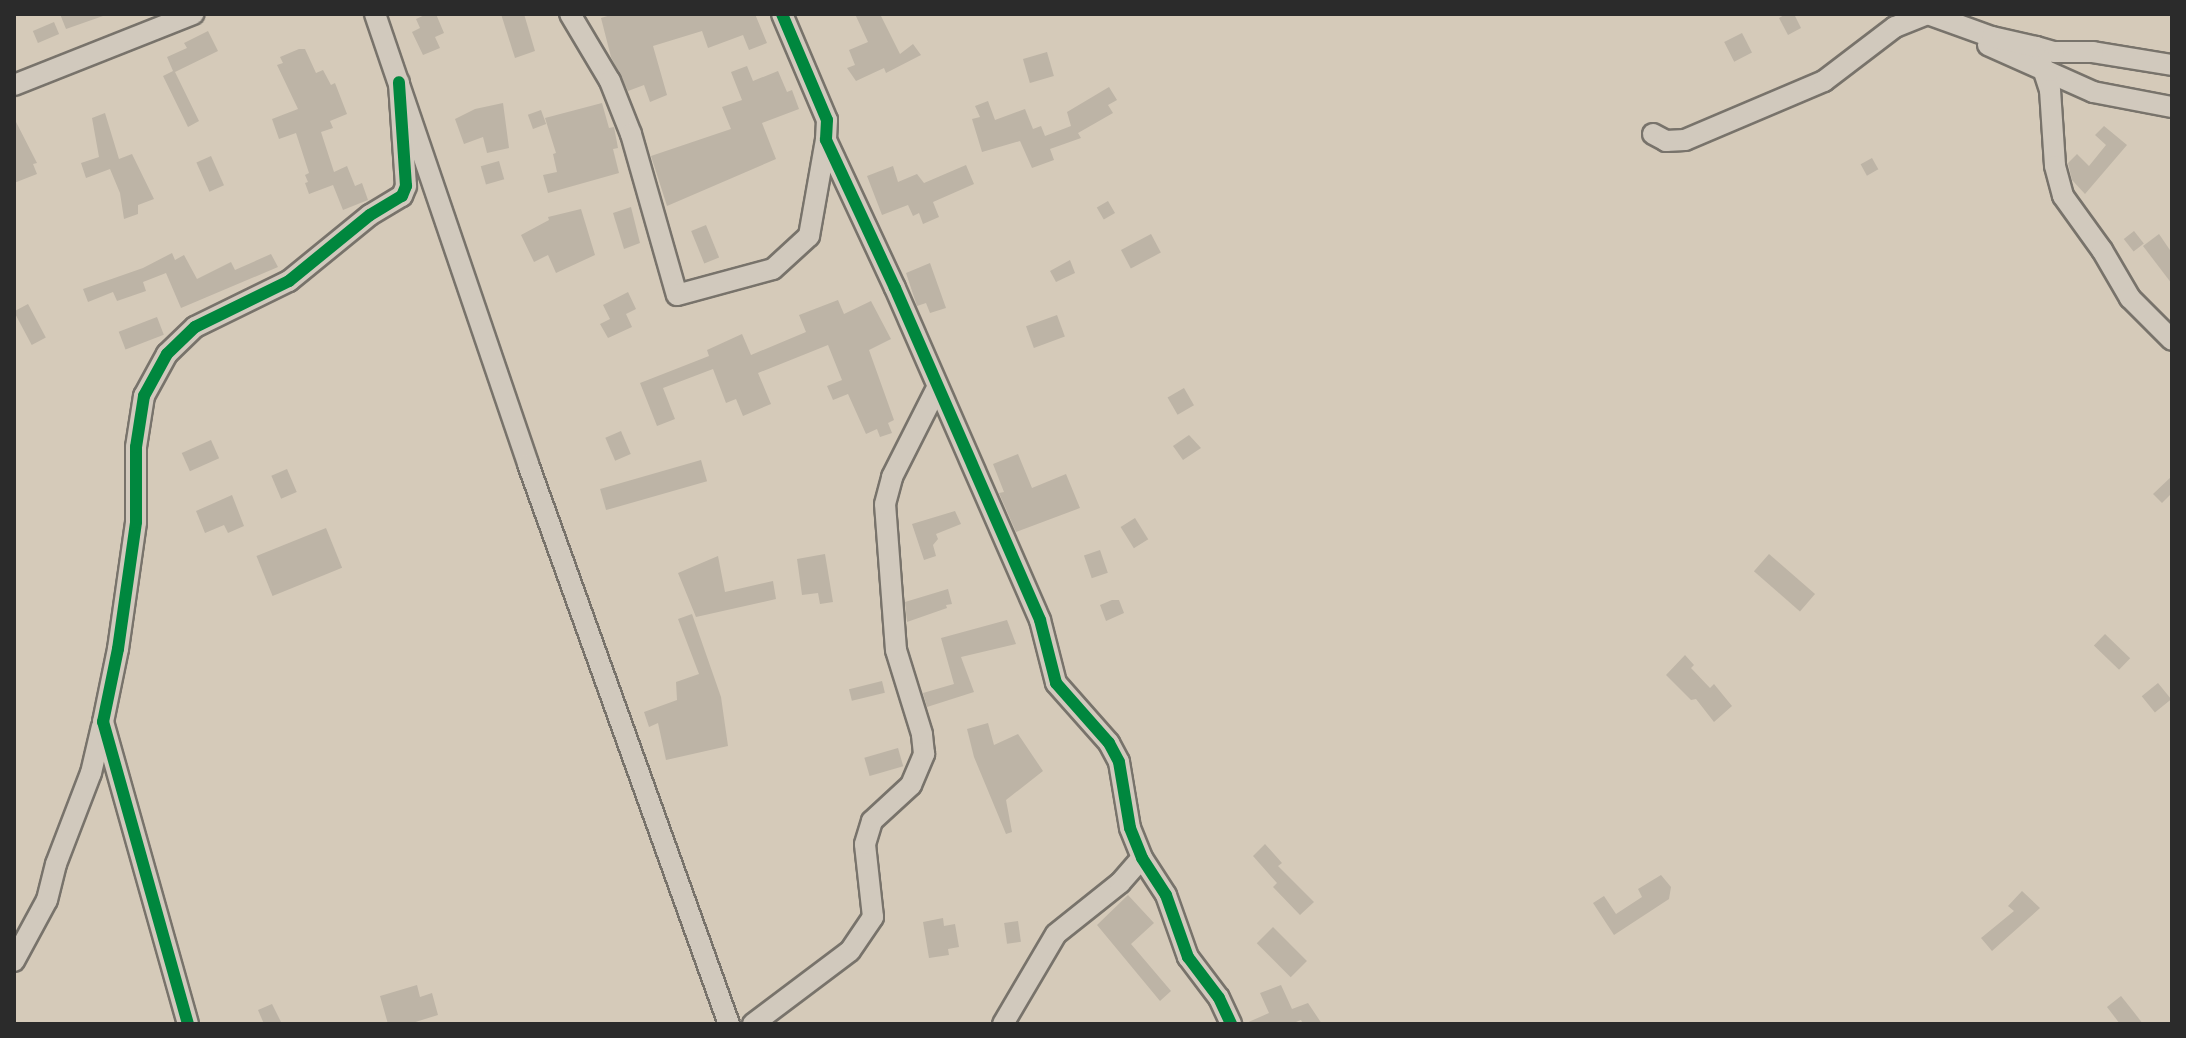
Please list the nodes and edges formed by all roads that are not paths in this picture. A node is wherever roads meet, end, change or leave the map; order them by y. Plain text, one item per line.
1 (193, 14) edge
2 (375, 14) edge
3 (570, 14) edge
4 (782, 14) edge
5 (1955, 25) junction
6 (2036, 47) junction
7 (2172, 65) edge
8 (2043, 69) junction
9 (399, 82) junction
10 (14, 85) edge
11 (2172, 107) edge
12 (1653, 134) dead end
13 (826, 140) junction
14 (2172, 340) edge
15 (937, 388) junction
16 (103, 722) junction
17 (1142, 858) junction
18 (14, 961) edge
19 (188, 1024) edge
20 (729, 1024) edge
21 (753, 1024) edge
22 (1003, 1024) edge
23 (1231, 1024) edge

1 - 10 street
2 - 9 street
3 - 13 street
4 - 13 street
5 - 6 street
5 - 8 street
5 - 12 street
6 - 7 street
6 - 8 street
8 - 11 street
8 - 14 street
9 - 16 street
9 - 20 street
13 - 15 street
15 - 17 street
15 - 21 street
16 - 18 street
16 - 19 street
17 - 22 street
17 - 23 street

